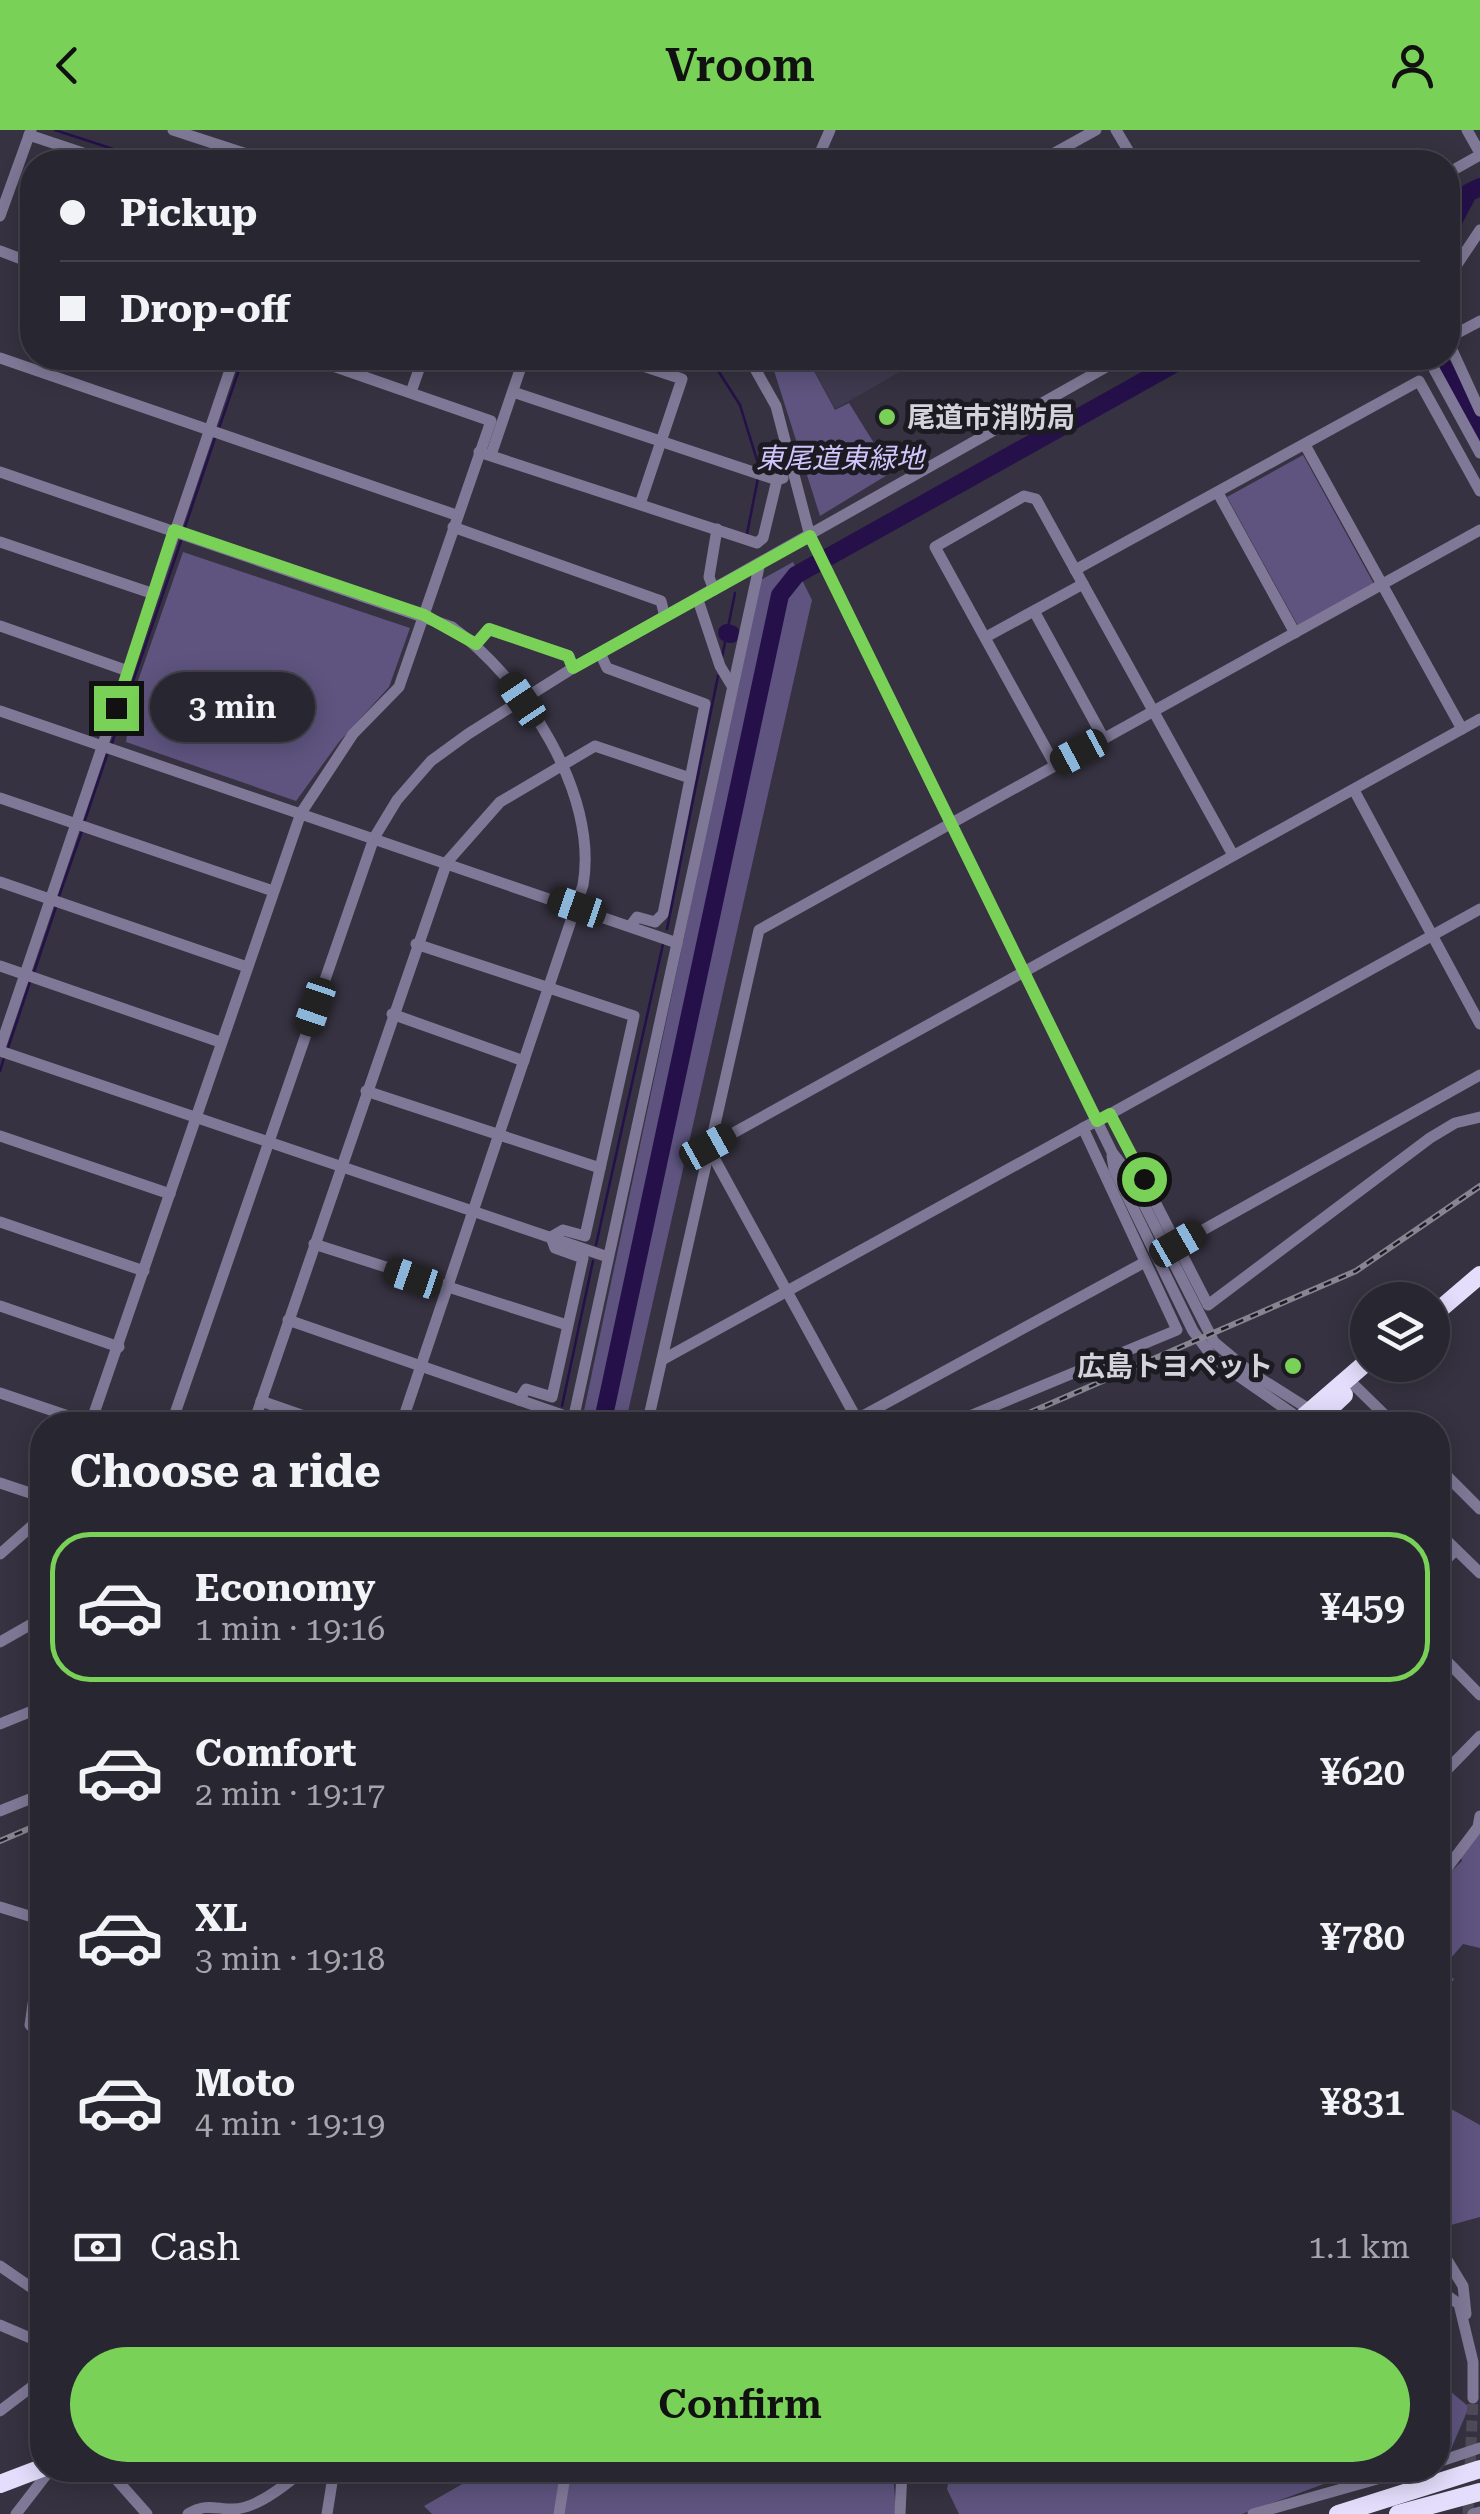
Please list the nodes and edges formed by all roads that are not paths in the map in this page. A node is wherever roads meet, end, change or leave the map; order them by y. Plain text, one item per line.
1 (173, 130) edge
2 (1096, 130) edge
3 (1467, 130) edge
4 (30, 133) edge
5 (77, 150) edge
6 (234, 150) edge
7 (1060, 150) edge
8 (1480, 154) edge
9 (20, 161) edge
10 (0, 216) edge
11 (1480, 230) edge
12 (1460, 260) edge
13 (1460, 365) edge
14 (35, 370) edge
15 (231, 370) edge
16 (346, 370) edge
17 (419, 370) edge
18 (520, 370) edge
19 (655, 370) edge
20 (755, 370) edge
21 (1102, 370) edge
22 (1435, 370) edge
23 (411, 392) junction
24 (513, 392) junction
25 (1478, 402) edge
26 (215, 432) junction
27 (661, 442) junction
28 (1305, 446) junction
29 (1480, 452) edge
30 (485, 453) junction
31 (0, 472) edge
32 (794, 473) junction
33 (776, 480) junction
34 (1480, 490) edge
35 (1218, 492) junction
36 (640, 504) junction
37 (455, 521) junction
38 (717, 529) junction
39 (1480, 530) edge
40 (180, 532) junction
41 (813, 541) junction
42 (0, 542) edge
43 (759, 567) junction
44 (1075, 570) junction
45 (1083, 584) junction
46 (1383, 586) junction
47 (714, 590) junction
48 (154, 594) junction
49 (698, 600) junction
50 (1034, 611) junction
51 (424, 615) junction
52 (664, 617) junction
53 (0, 626) edge
54 (1296, 633) junction
55 (986, 637) junction
56 (476, 644) junction
57 (600, 653) junction
58 (573, 668) junction
59 (128, 671) junction
60 (732, 686) junction
61 (522, 700) junction
62 (0, 710) edge
63 (1153, 712) junction
64 (1480, 719) edge
65 (1462, 729) junction
66 (1104, 739) junction
67 (108, 747) junction
68 (562, 765) junction
69 (1055, 765) junction
70 (690, 778) junction
71 (1355, 792) junction
72 (0, 798) edge
73 (301, 813) junction
74 (950, 821) junction
75 (81, 825) junction
76 (374, 838) junction
77 (1233, 855) junction
78 (447, 862) junction
79 (0, 882) edge
80 (273, 891) junction
81 (54, 901) junction
82 (577, 907) junction
83 (1480, 909) edge
84 (631, 925) junction
85 (1432, 935) junction
86 (677, 943) junction
87 (416, 944) junction
88 (0, 966) edge
89 (247, 967) junction
90 (1024, 972) junction
91 (30, 976) junction
92 (548, 989) junction
93 (392, 1014) junction
94 (1480, 1024) edge
95 (220, 1042) junction
96 (3, 1051) edge
97 (524, 1061) junction
98 (1480, 1076) edge
99 (366, 1091) junction
100 (1110, 1114) junction
101 (1480, 1117) edge
102 (196, 1119) junction
103 (1097, 1121) junction
104 (1084, 1128) junction
105 (0, 1136) edge
106 (498, 1138) junction
107 (267, 1143) junction
108 (708, 1147) junction
109 (340, 1167) junction
110 (600, 1168) junction
111 (170, 1194) junction
112 (472, 1214) junction
113 (0, 1222) edge
114 (551, 1237) junction
115 (314, 1244) junction
116 (1178, 1244) junction
117 (608, 1257) junction
118 (1145, 1262) junction
119 (144, 1271) junction
120 (1480, 1275) edge
121 (446, 1289) junction
122 (789, 1290) junction
123 (1450, 1301) edge
124 (0, 1306) edge
125 (288, 1320) junction
126 (567, 1325) junction
127 (119, 1346) junction
128 (662, 1360) junction
129 (420, 1366) junction
130 (1350, 1380) edge
131 (1358, 1382) edge
132 (1354, 1385) junction
133 (0, 1393) edge
134 (519, 1400) junction
135 (261, 1401) junction
136 (55, 1412) edge
137 (96, 1412) edge
138 (175, 1412) edge
139 (257, 1412) edge
140 (293, 1412) edge
141 (405, 1412) edge
142 (548, 1412) edge
143 (575, 1412) edge
144 (650, 1412) edge
145 (853, 1412) edge
146 (876, 1412) edge
147 (979, 1412) edge
148 (1298, 1412) edge
149 (1320, 1412) edge
150 (1322, 1412) edge
151 (1382, 1412) edge
152 (1450, 1479) edge
153 (0, 1483) edge
154 (30, 1494) edge
155 (1480, 1509) edge
156 (30, 1528) edge
157 (1450, 1544) edge
158 (1456, 1550) junction
159 (0, 1554) edge
160 (1450, 1556) edge
161 (1480, 1573) edge
162 (30, 1625) edge
163 (0, 1642) edge
164 (1452, 1666) edge
165 (1480, 1695) edge
166 (30, 1711) edge
167 (0, 1724) edge
168 (1480, 1736) edge
169 (1450, 1767) edge
170 (30, 1799) edge
171 (0, 1812) edge
172 (1480, 1816) edge
173 (1450, 1864) edge
174 (0, 1907) edge
175 (30, 1916) edge
176 (1450, 2265) edge
177 (0, 2266) edge
178 (30, 2287) edge
179 (1450, 2298) edge
180 (1462, 2322) junction
181 (0, 2325) edge
182 (30, 2339) edge
183 (30, 2388) edge
184 (1473, 2398) dead end
185 (0, 2411) edge
186 (1480, 2448) edge
187 (1450, 2458) edge
188 (1480, 2469) edge
189 (30, 2474) edge
190 (1450, 2479) edge
191 (37, 2482) edge
192 (119, 2482) edge
193 (286, 2482) edge
194 (332, 2482) edge
195 (564, 2482) edge
196 (901, 2482) edge
197 (1366, 2482) edge
198 (1439, 2482) edge
199 (0, 2484) edge
200 (1480, 2492) edge
201 (230, 2512) edge
202 (16, 2514) edge
203 (147, 2514) edge
204 (188, 2514) edge
205 (327, 2514) edge
206 (559, 2514) edge
207 (900, 2514) edge
208 (1253, 2514) edge
209 (1338, 2514) edge
210 (1398, 2514) edge

1 - 6 street
2 - 7 street
3 - 8 street
4 - 5 street
9 - 10 street
11 - 12 street
13 - 25 street
14 - 26 street
15 - 26 street
16 - 23 street
17 - 23 street
18 - 24 street
19 - 27 street
20 - 32 street
21 - 41 street
22 - 29 street
23 - 30 street
24 - 27 street
24 - 30 street
26 - 37 street
26 - 40 street
27 - 33 street
27 - 36 street
28 - 34 street
28 - 35 street
28 - 46 street
30 - 36 street
30 - 37 street
31 - 40 street
32 - 33 street
32 - 41 street
33 - 38 street
35 - 44 street
35 - 54 street
36 - 38 street
37 - 51 street
37 - 52 street
38 - 47 street
39 - 46 street
40 - 48 street
40 - 51 street
41 - 43 street
41 - 74 street
42 - 48 street
43 - 47 street
43 - 60 street
44 - 45 street
44 - 55 street
45 - 50 street
45 - 63 street
46 - 54 street
46 - 65 street
47 - 49 street
48 - 59 street
49 - 52 street
49 - 60 street
50 - 55 street
50 - 66 street
51 - 56 street
51 - 73 street
52 - 57 street
53 - 59 street
54 - 63 street
55 - 69 street
56 - 58 street
56 - 61 street
57 - 58 street
57 - 70 street
58 - 61 street
59 - 67 street
60 - 86 street
61 - 68 street
61 - 76 street
62 - 67 street
63 - 66 street
63 - 77 street
64 - 65 street
65 - 71 street
66 - 69 street
67 - 73 street
67 - 75 street
68 - 70 street
68 - 78 street
68 - 82 street
69 - 74 street
70 - 84 street
71 - 77 street
71 - 85 street
72 - 75 street
73 - 76 street
73 - 80 street
74 - 90 street
74 - 108 street
75 - 80 street
75 - 81 street
76 - 78 street
76 - 107 street
77 - 90 street
78 - 82 street
78 - 87 street
79 - 81 street
80 - 89 street
81 - 89 street
81 - 91 street
82 - 84 street
82 - 92 street
83 - 85 street
84 - 86 street
85 - 94 street
85 - 100 street
86 - 117 street
87 - 92 street
87 - 93 street
88 - 91 street
89 - 95 street
90 - 103 street
90 - 108 street
91 - 95 street
91 - 96 street
92 - 97 street
92 - 110 street
93 - 97 street
93 - 99 street
95 - 102 street
96 - 102 street
97 - 106 street
98 - 116 street
99 - 106 street
99 - 109 street
100 - 103 street
100 - 116 street
101 - 116 street
102 - 107 street
102 - 111 street
103 - 104 street
103 - 148 street
104 - 118 street
104 - 122 street
105 - 111 street
106 - 110 street
106 - 112 street
107 - 109 street
107 - 138 street
108 - 122 street
108 - 128 street
109 - 112 street
109 - 115 street
110 - 114 street
111 - 119 street
112 - 114 street
112 - 121 street
113 - 119 street
114 - 117 street
114 - 126 street
115 - 121 street
115 - 125 street
117 - 143 street
118 - 146 street
118 - 147 street
119 - 127 street
120 - 123 highway
121 - 126 street
121 - 129 street
122 - 128 street
122 - 145 street
124 - 127 street
125 - 129 street
125 - 135 street
126 - 134 street
127 - 137 street
128 - 144 street
129 - 134 street
129 - 141 street
130 - 149 highway
131 - 132 highway
132 - 150 highway
132 - 151 street
133 - 136 street
134 - 142 street
135 - 139 street
135 - 140 street
152 - 155 street
153 - 154 street
156 - 159 street
157 - 158 street
158 - 160 street
158 - 161 street
162 - 163 street
164 - 165 street
166 - 167 street
168 - 169 street
170 - 171 street
172 - 173 street
174 - 175 street
176 - 180 street
177 - 178 street
179 - 180 street
180 - 184 street
181 - 182 street
183 - 185 street
186 - 187 street
188 - 190 highway
189 - 199 highway
191 - 202 street
192 - 203 street
193 - 201 street
194 - 205 street
195 - 206 street
196 - 207 street
197 - 208 street
198 - 209 highway
200 - 210 highway
201 - 204 street

